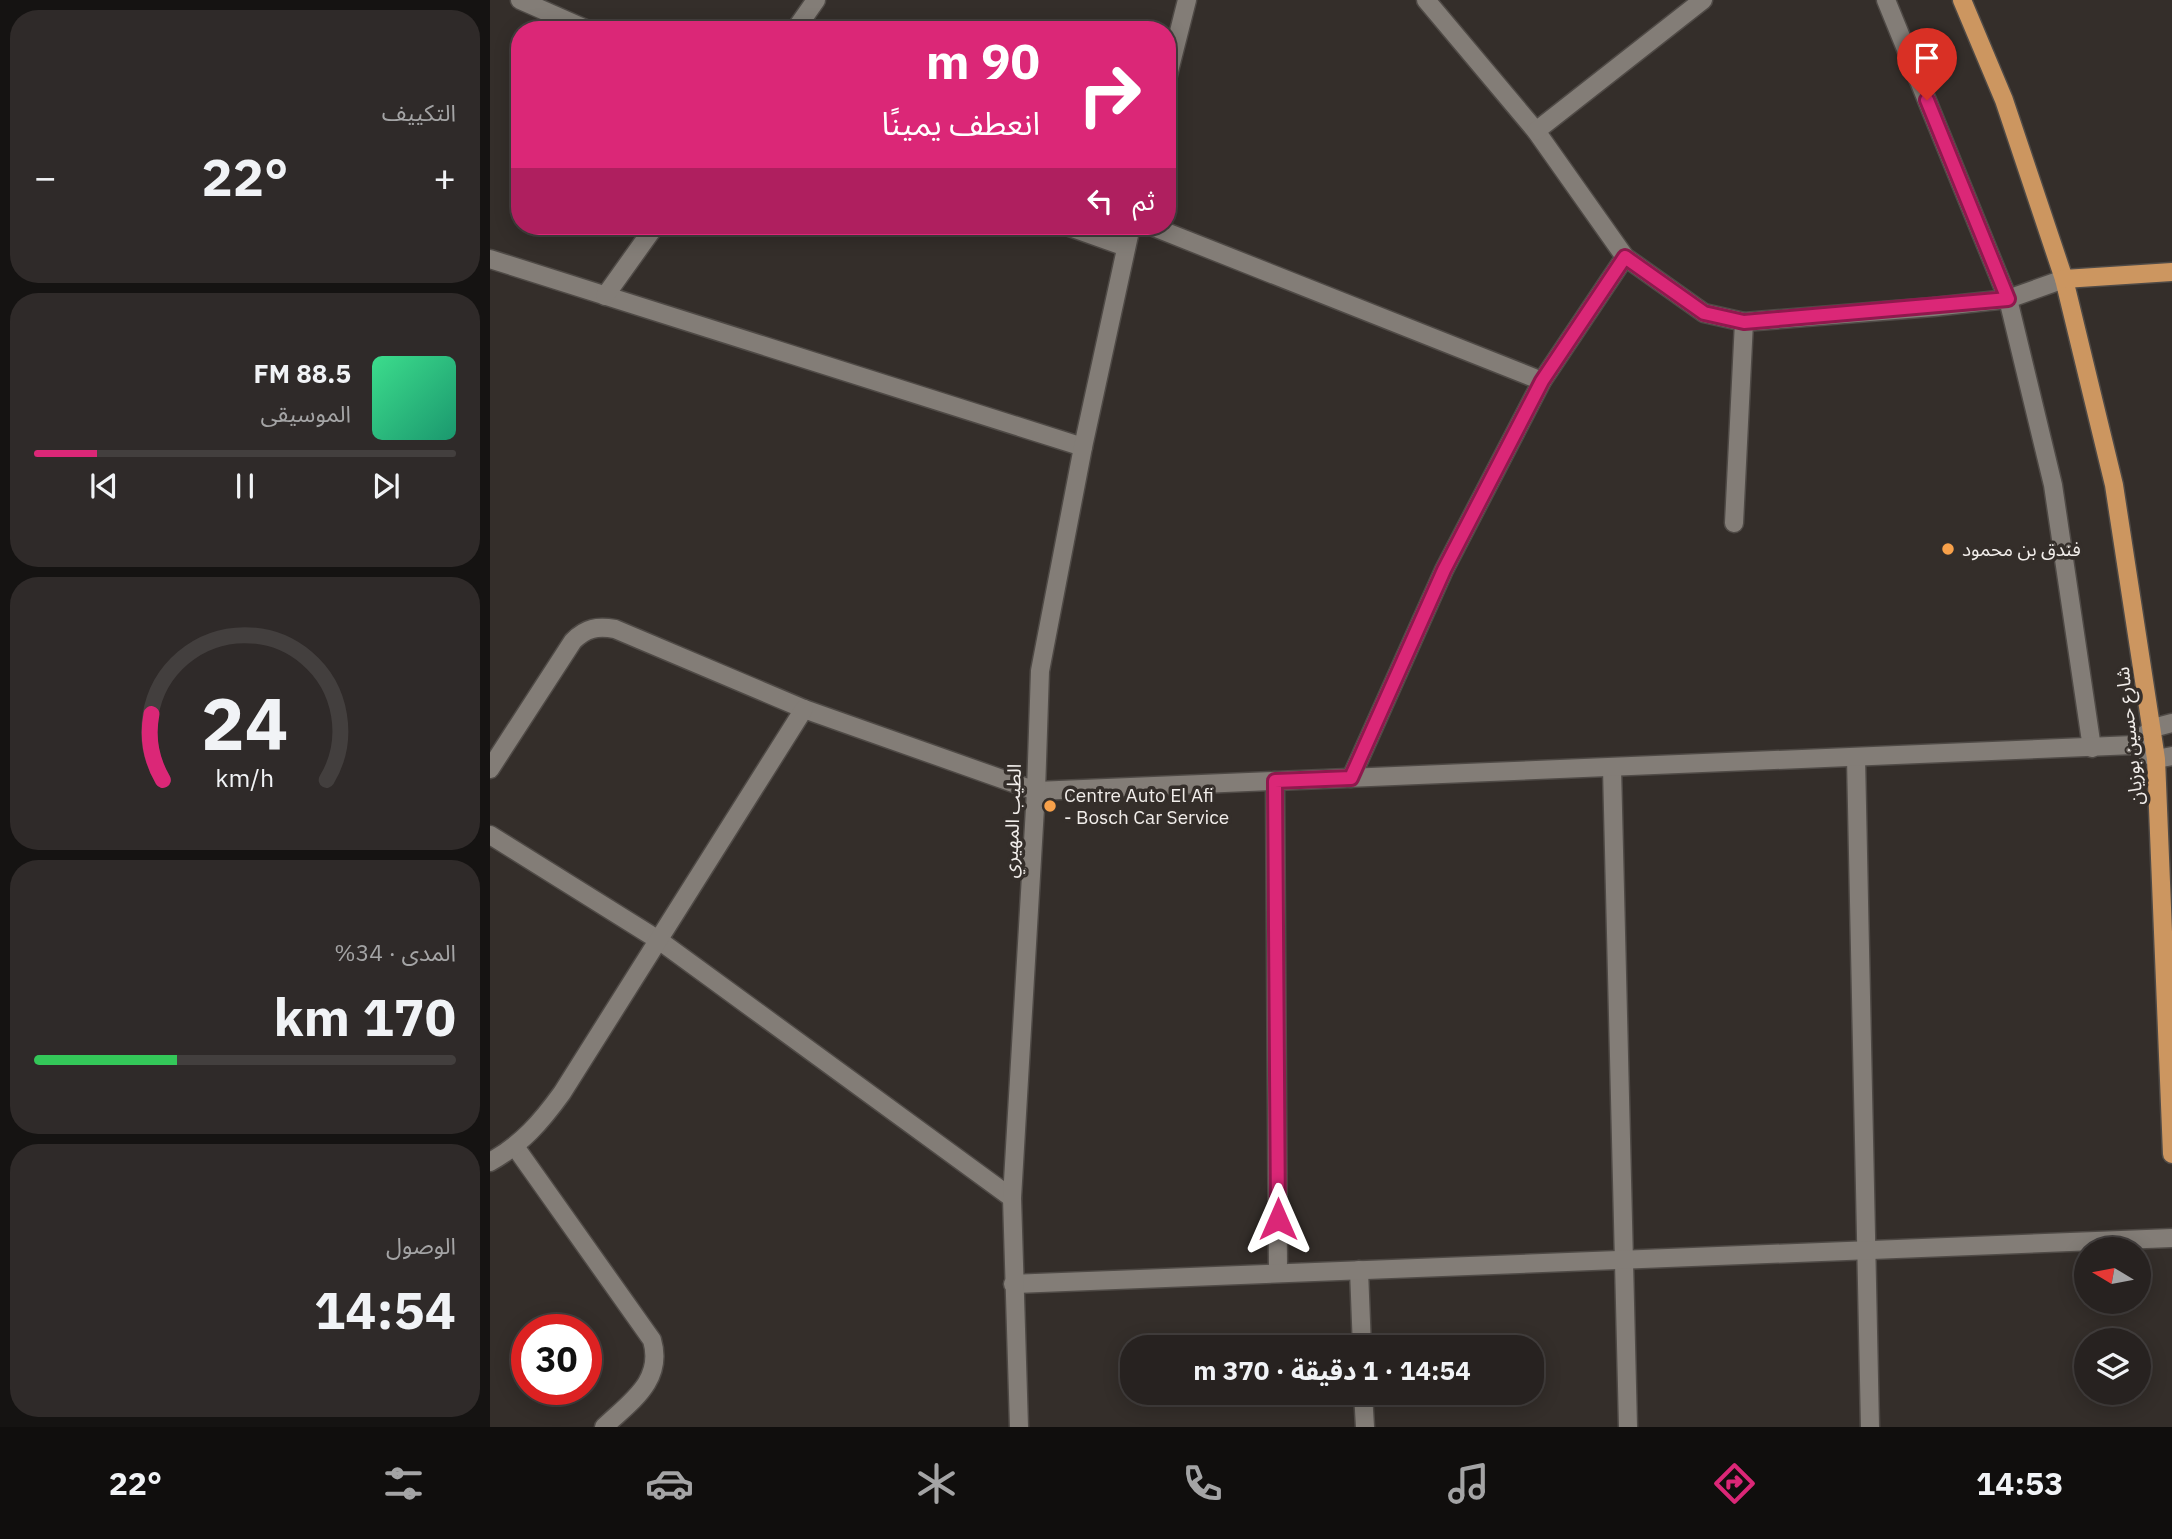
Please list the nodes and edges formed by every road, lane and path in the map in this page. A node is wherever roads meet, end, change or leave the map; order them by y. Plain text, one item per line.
1 (520, 0) edge
2 (816, 0) edge
3 (1187, 0) edge
4 (1426, 0) edge
5 (1703, 0) edge
6 (1886, 0) edge
7 (1962, 0) edge
8 (568, 21) edge
9 (801, 21) edge
10 (1176, 43) edge
11 (1536, 131) junction
12 (649, 235) edge
13 (1092, 235) edge
14 (1129, 235) edge
15 (1174, 235) edge
16 (1126, 247) junction
17 (1625, 257) junction
18 (490, 259) edge
19 (2172, 272) edge
20 (2064, 279) junction
21 (605, 296) junction
22 (2008, 299) junction
23 (1744, 322) junction
24 (1542, 381) junction
25 (1083, 447) junction
26 (1734, 523) dead end
27 (804, 709) junction
28 (2172, 723) edge
29 (2153, 728) junction
30 (2134, 745) junction
31 (2092, 748) junction
32 (2164, 757) edge
33 (1856, 758) junction
34 (1612, 768) junction
35 (490, 769) edge
36 (1351, 778) junction
37 (1275, 781) junction
38 (1037, 791) junction
39 (490, 835) edge
40 (660, 941) junction
41 (2170, 1056) edge
42 (516, 1148) junction
43 (2172, 1154) edge
44 (490, 1162) edge
45 (1012, 1198) junction
46 (2172, 1238) edge
47 (1866, 1250) junction
48 (1622, 1259) junction
49 (1359, 1270) junction
50 (1278, 1273) junction
51 (1013, 1284) junction
52 (1362, 1335) edge
53 (1364, 1405) edge
54 (604, 1427) edge
55 (1019, 1427) edge
56 (1365, 1427) edge
57 (1628, 1427) edge
58 (1870, 1427) edge

1 - 8 street
2 - 9 street
3 - 10 street
4 - 11 street
5 - 11 street
6 - 22 street
7 - 20 main road, شارع حسين بوزيان
11 - 17 street
12 - 21 street
13 - 16 street
14 - 16 street, الطيب المهيري
15 - 24 street
16 - 25 street, الطيب المهيري
17 - 23 street
17 - 24 street
18 - 21 street
19 - 20 main road
20 - 22 street
20 - 29 main road, شارع حسين بوزيان
21 - 25 street
22 - 23 street
22 - 31 street
23 - 26 street
24 - 36 street
25 - 38 street, الطيب المهيري
27 - 35 street
27 - 38 street
27 - 40 street
28 - 29 street
29 - 30 street
29 - 32 main road, شارع حسين بوزيان
30 - 31 street
30 - 32 street
31 - 33 street
32 - 41 main road, شارع حسين بوزيان
33 - 34 street
33 - 47 street
34 - 36 street
34 - 48 street
36 - 37 street
37 - 38 street
37 - 50 street
38 - 45 street, الطيب المهيري
39 - 40 street
40 - 42 street
40 - 45 street
41 - 43 main road, شارع حسين بوزيان
42 - 44 street
42 - 54 street
45 - 51 street, الطيب المهيري
46 - 47 street
47 - 48 street
47 - 58 street
48 - 49 street
48 - 57 street
49 - 50 street
49 - 52 street
50 - 51 street
51 - 55 street, الطيب المهيري
53 - 56 street

